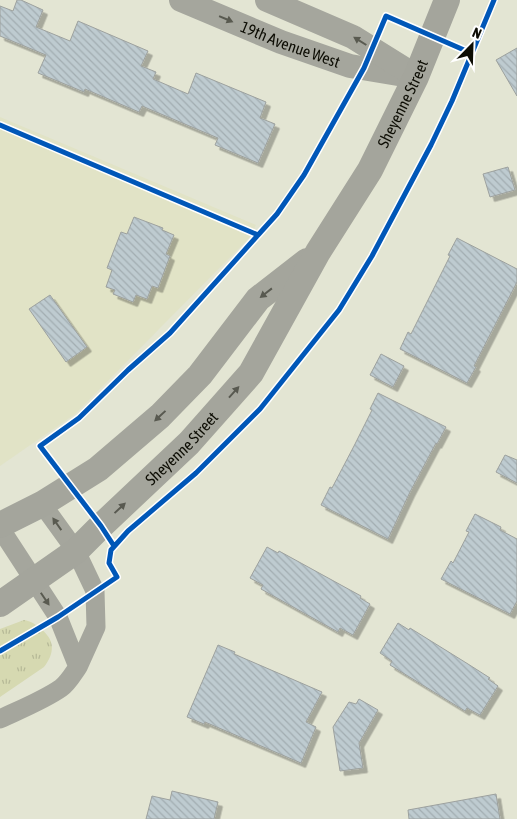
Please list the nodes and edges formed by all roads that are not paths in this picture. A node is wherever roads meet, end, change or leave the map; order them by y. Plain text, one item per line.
1 (181, 0) edge
2 (267, 0) edge
3 (447, 0) edge
4 (416, 77) junction
5 (318, 252) junction
6 (42, 504) junction
7 (0, 527) edge
8 (76, 552) junction
9 (33, 580) junction
10 (0, 604) edge
11 (78, 667) junction
12 (0, 719) edge

1 -> 4 street, 19th Avenue West
4 -> 2 street, 19th Avenue West
3 - 4 main road, Sheyenne Street
4 - 5 main road, Sheyenne Street
5 -> 6 main road, Sheyenne Street
8 -> 5 main road, Sheyenne Street
6 - 7 main road, Sheyenne Street
8 -> 6 street
7 - 9 street
8 - 9 main road, Sheyenne Street
8 - 11 street
9 - 10 main road, Sheyenne Street
9 -> 11 street
11 - 12 street

